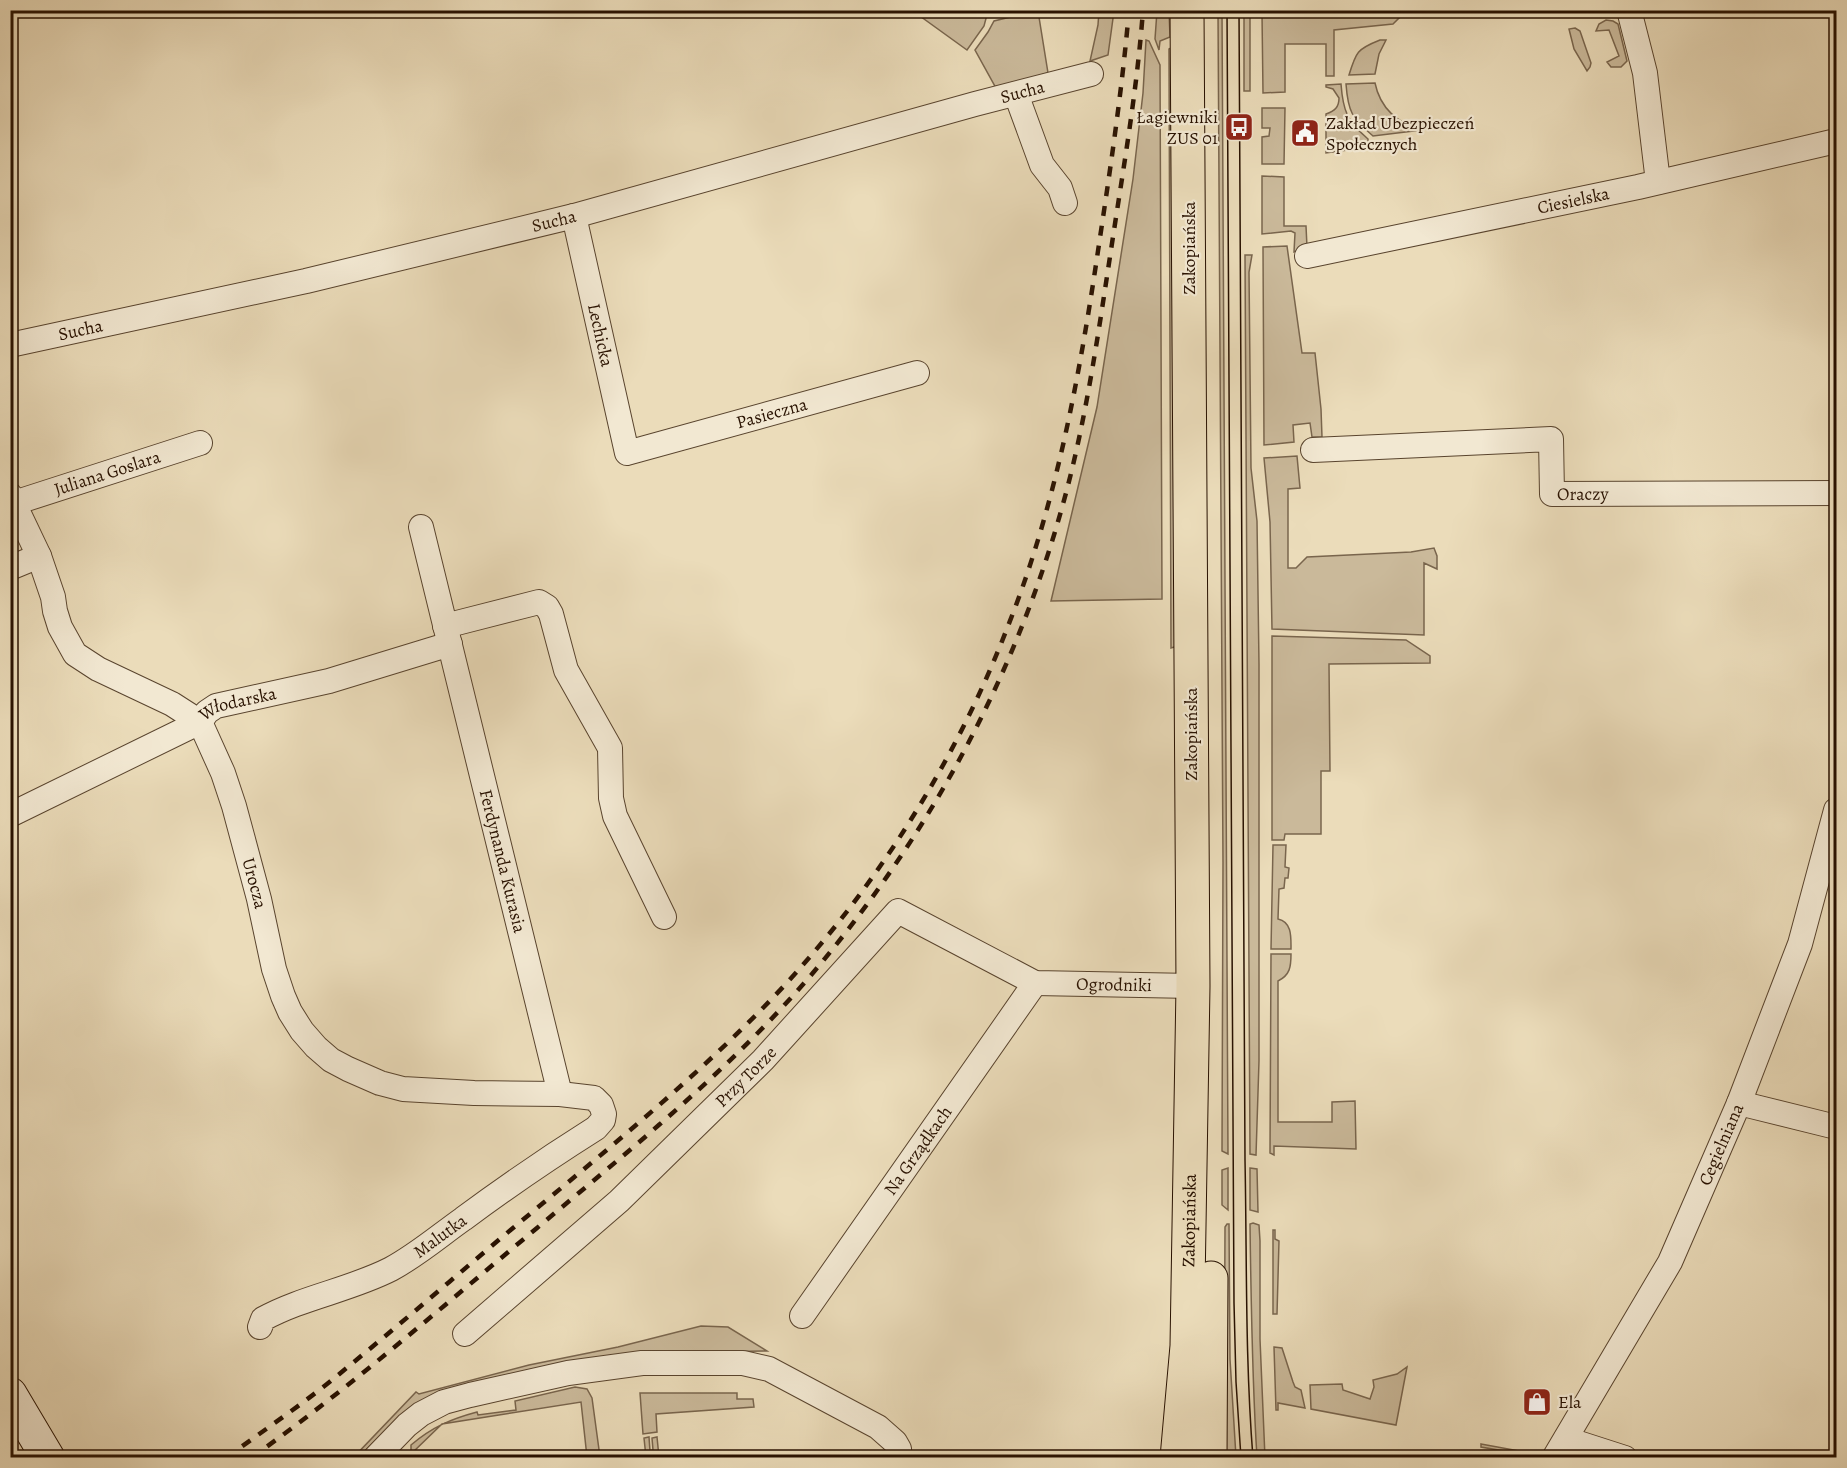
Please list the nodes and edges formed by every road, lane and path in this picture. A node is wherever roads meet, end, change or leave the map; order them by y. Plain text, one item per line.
1 (1187, 10) edge
2 (1209, 10) edge
3 (1629, 10) edge
4 (1091, 74) dead end
5 (1016, 94) junction
6 (1836, 141) edge
7 (1658, 182) junction
8 (1065, 203) dead end
9 (574, 216) junction
10 (1307, 256) dead end
11 (10, 345) edge
12 (917, 373) dead end
13 (200, 443) dead end
14 (1313, 450) dead end
15 (627, 453) joint
16 (1836, 493) edge
17 (12, 499) edge
18 (421, 527) dead end
19 (39, 556) junction
20 (10, 568) edge
21 (447, 635) junction
22 (200, 722) junction
23 (1836, 810) edge
24 (10, 815) edge
25 (664, 917) dead end
26 (1035, 984) junction
27 (1192, 986) junction
28 (560, 1094) junction
29 (1739, 1103) junction
30 (604, 1114) joint
31 (1836, 1127) edge
32 (802, 1317) dead end
33 (260, 1327) dead end
34 (465, 1334) dead end
35 (10, 1394) edge
36 (1560, 1448) edge
37 (48, 1458) edge
38 (375, 1458) edge
39 (900, 1458) edge
40 (1177, 1458) edge
41 (1210, 1458) edge
42 (1625, 1458) edge

1 - 27 main road, Zakopiańska
2 - 41 main road, Zakopiańska
3 - 7 street
4 - 5 street, Sucha
5 - 8 street
5 - 9 street, Sucha
6 - 7 street, Ciesielska
7 - 10 street, Ciesielska
9 - 11 street, Sucha
9 - 15 street, Lechicka
12 - 15 street, Pasieczna
13 - 17 street, Juliana Goslara
14 - 16 street, Oraczy
17 - 19 street
18 - 21 street, Ferdynanda Kurasia
19 - 20 street
19 - 22 street
21 - 22 street, Włodarska
21 - 25 street
21 - 28 street, Ferdynanda Kurasia
22 - 24 street, Włodarska
22 - 28 street, Urocza
23 - 29 street, Cegielniana
26 - 27 street, Ogrodniki
26 - 32 street, Na Grządkach
26 - 34 street, Przy Torze
27 - 40 main road, Zakopiańska
28 - 30 street, Urocza
29 - 31 street
29 - 36 street, Cegielniana
30 - 33 street, Malutka
35 - 37 street
36 - 42 street
38 - 39 street

